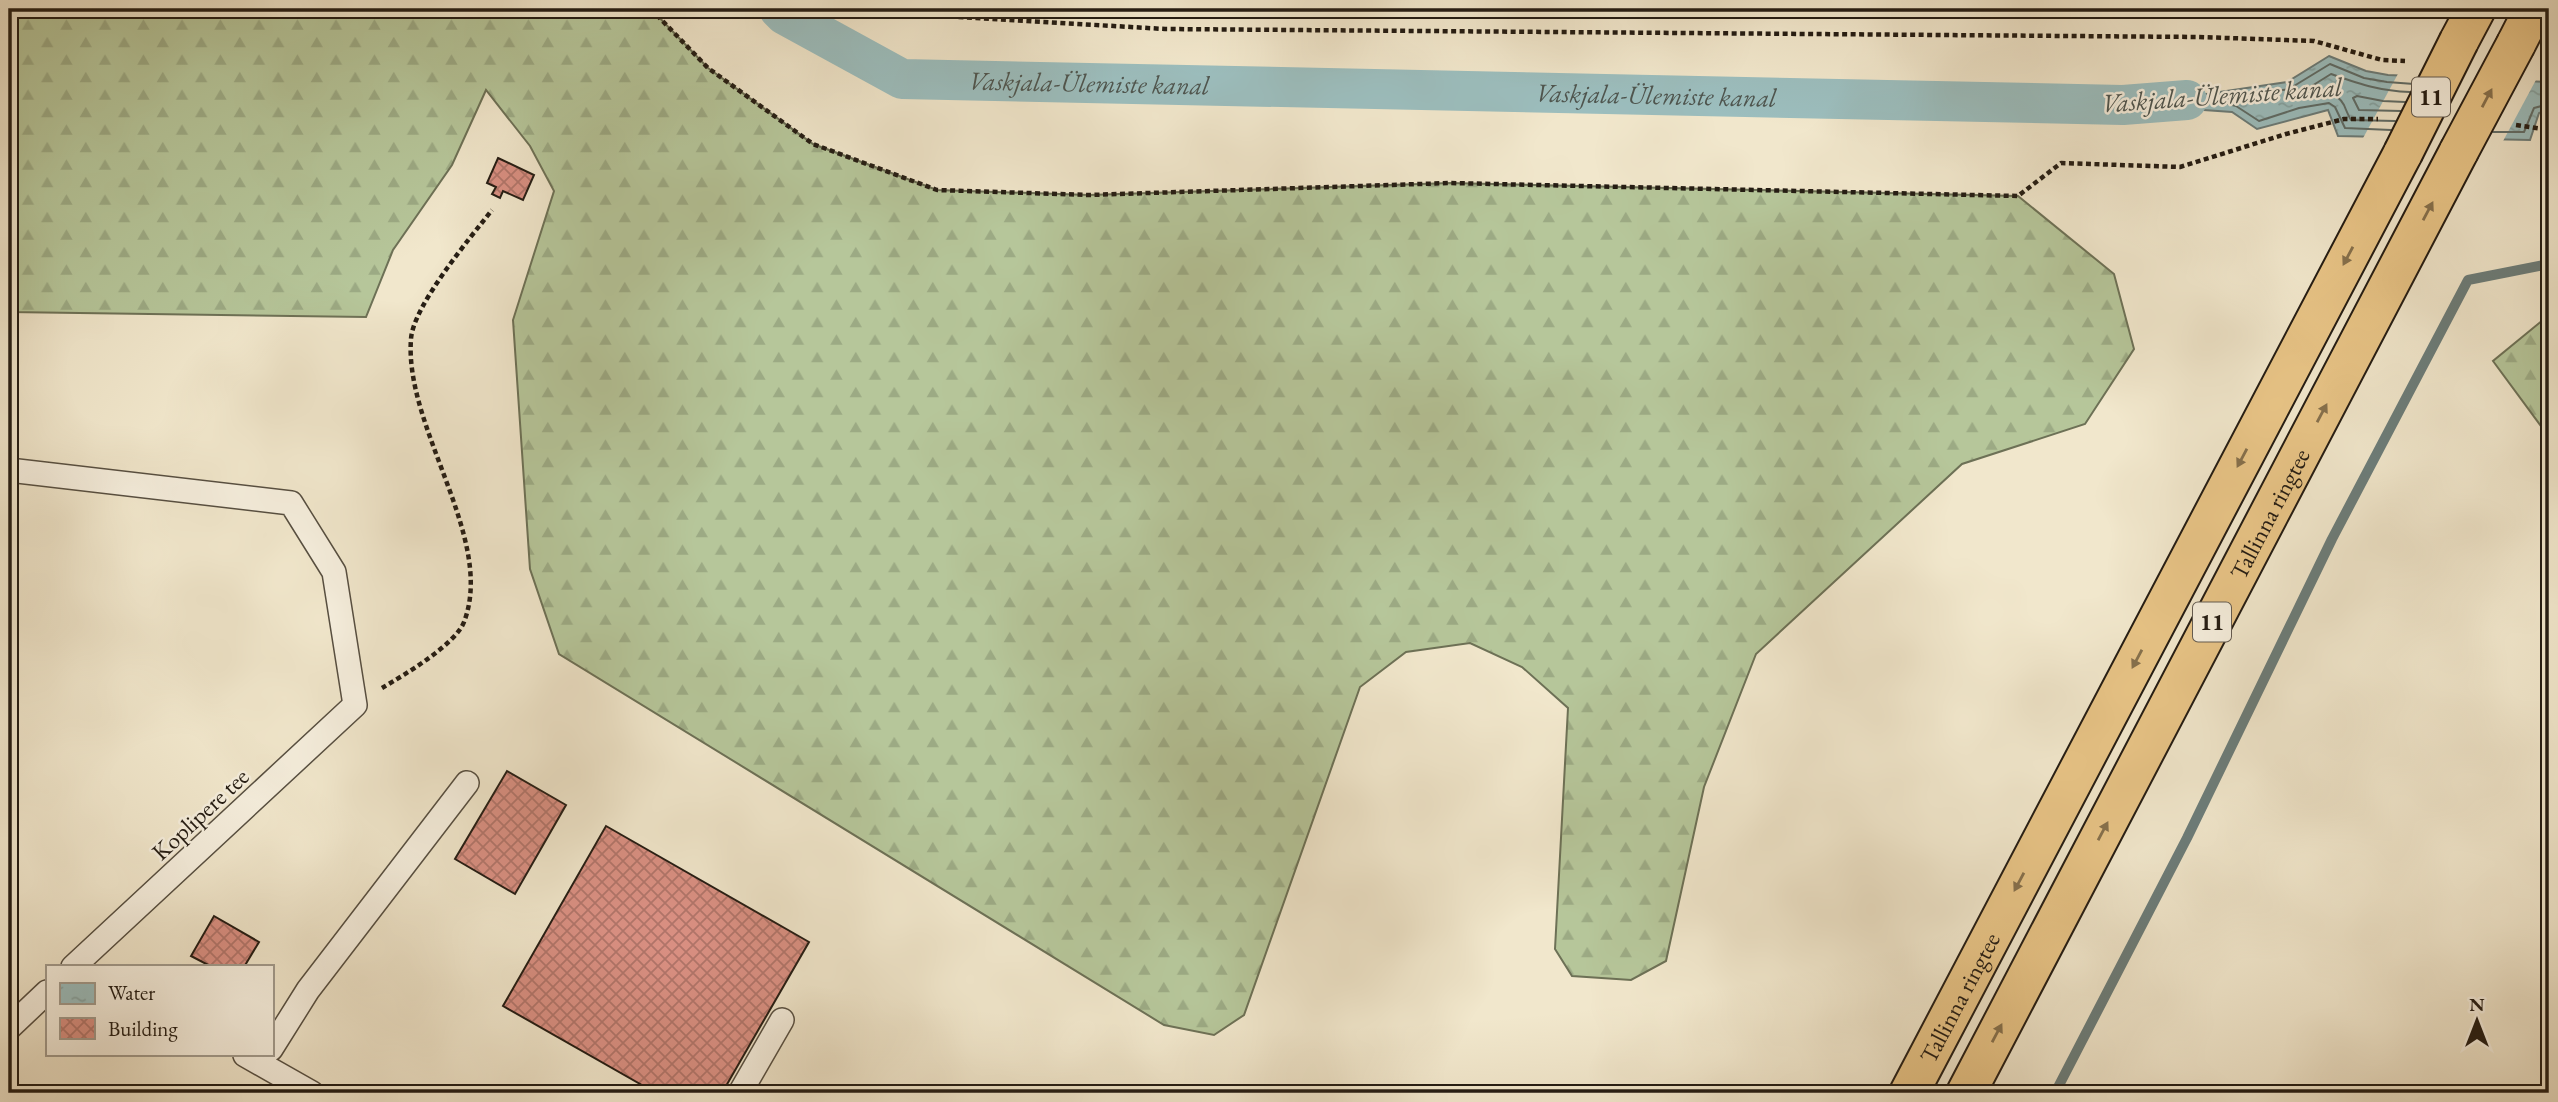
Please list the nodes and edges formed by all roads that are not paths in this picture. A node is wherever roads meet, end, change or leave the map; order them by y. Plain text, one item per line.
1 (2534, 9) edge
2 (2468, 25) edge
3 (9, 470) edge
4 (467, 783) dead end
5 (82, 965) edge
6 (46, 993) edge
7 (782, 1020) dead end
8 (9, 1028) edge
9 (273, 1039) edge
10 (261, 1056) edge
11 (312, 1093) edge
12 (740, 1093) edge
13 (1909, 1093) edge
14 (1966, 1093) edge

14 -> 1 highway, Tallinna ringtee / 11, bridge
2 -> 13 highway, Tallinna ringtee / 11, bridge
3 - 5 lane, Koplipere tee
4 - 9 lane
6 - 8 lane
7 - 12 lane
10 - 11 lane

